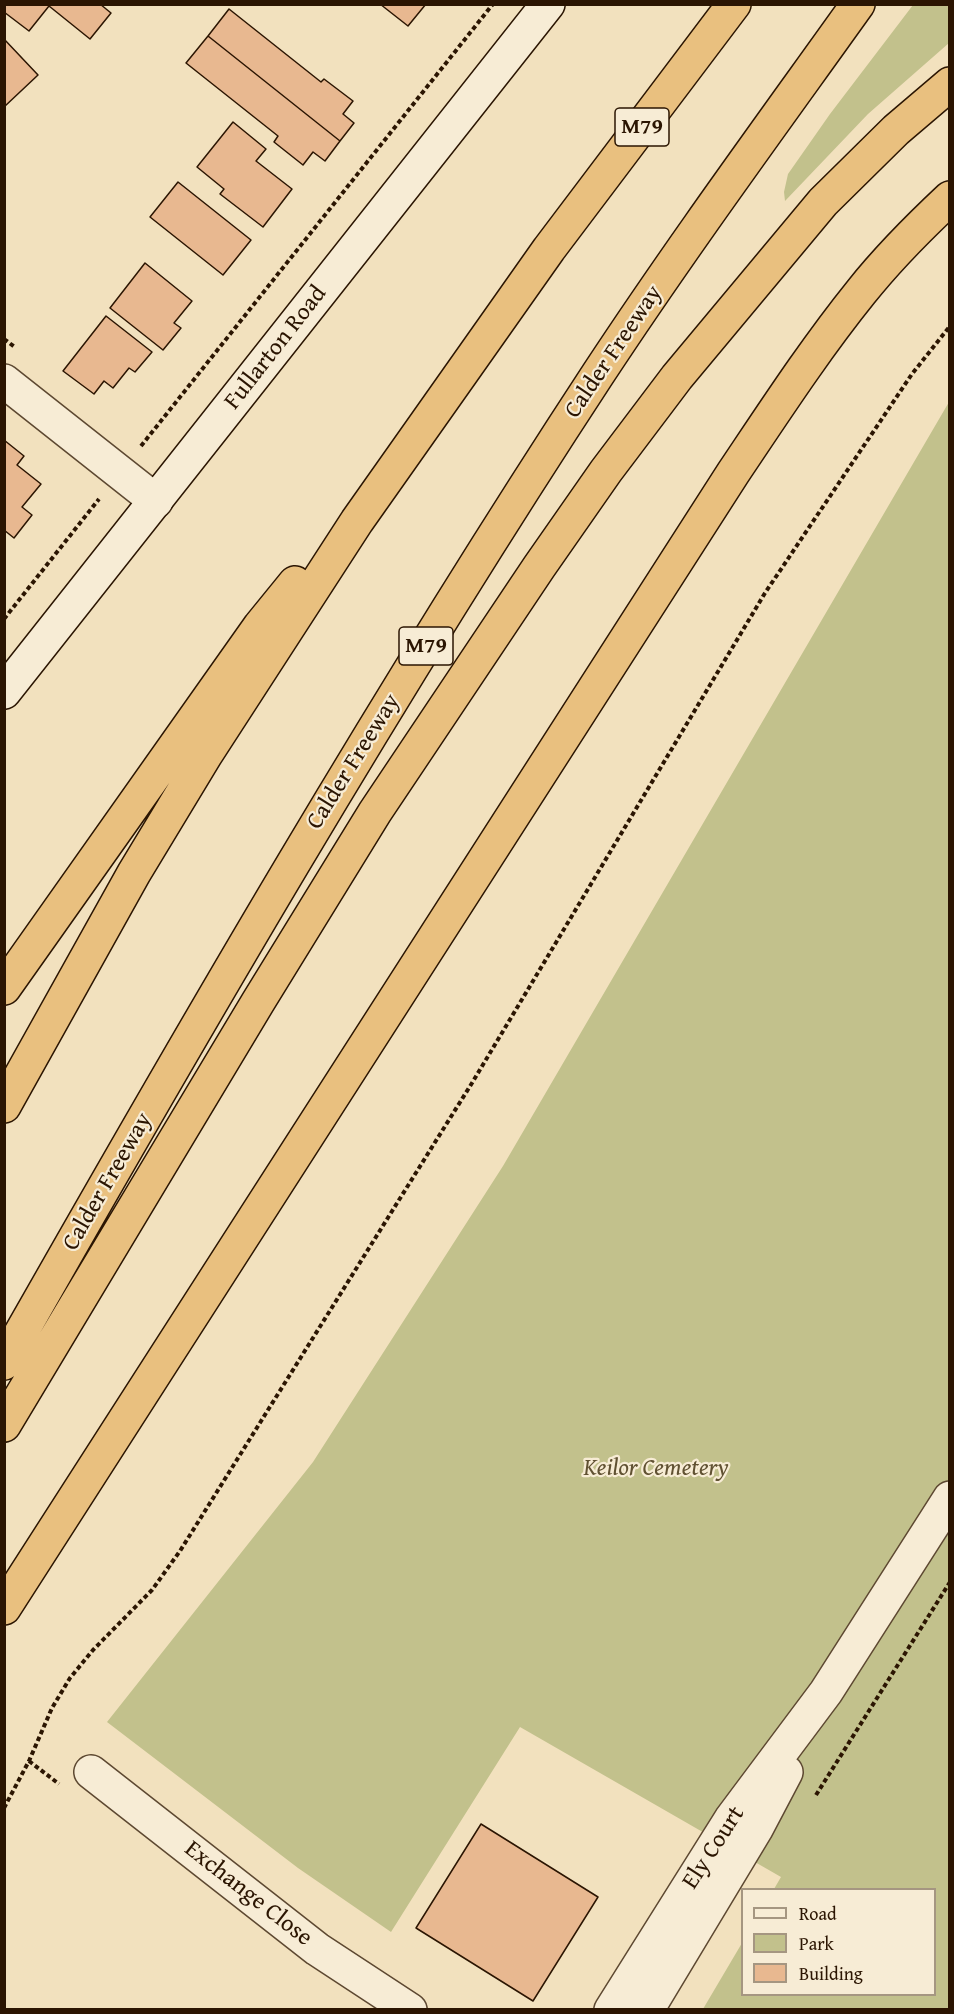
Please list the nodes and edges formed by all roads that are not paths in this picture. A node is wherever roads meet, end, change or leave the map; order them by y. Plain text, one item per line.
1 (548, 4) edge
2 (716, 4) edge
3 (734, 4) edge
4 (858, 4) edge
5 (950, 84) edge
6 (950, 198) edge
7 (549, 249) junction
8 (4, 381) edge
9 (447, 392) junction
10 (156, 501) junction
11 (4, 692) edge
12 (4, 988) edge
13 (4, 1106) edge
14 (4, 1363) edge
15 (4, 1425) edge
16 (950, 1498) edge
17 (4, 1608) edge
18 (826, 1692) junction
19 (91, 1772) dead end
20 (410, 2010) edge
21 (611, 2010) edge
22 (647, 2010) edge

1 - 10 street, Fullarton Road
2 - 7 highway
3 - 7 highway, M79
4 - 14 highway, Calder Freeway / M79
5 - 15 highway
6 - 17 highway
7 - 9 highway, M79
8 - 10 street
9 - 12 highway
9 - 13 highway, M79
10 - 11 street, Fullarton Road
16 - 18 street, Ely Court
18 - 21 street, Ely Court
18 - 22 street, Ely Court
19 - 20 street, Exchange Close

